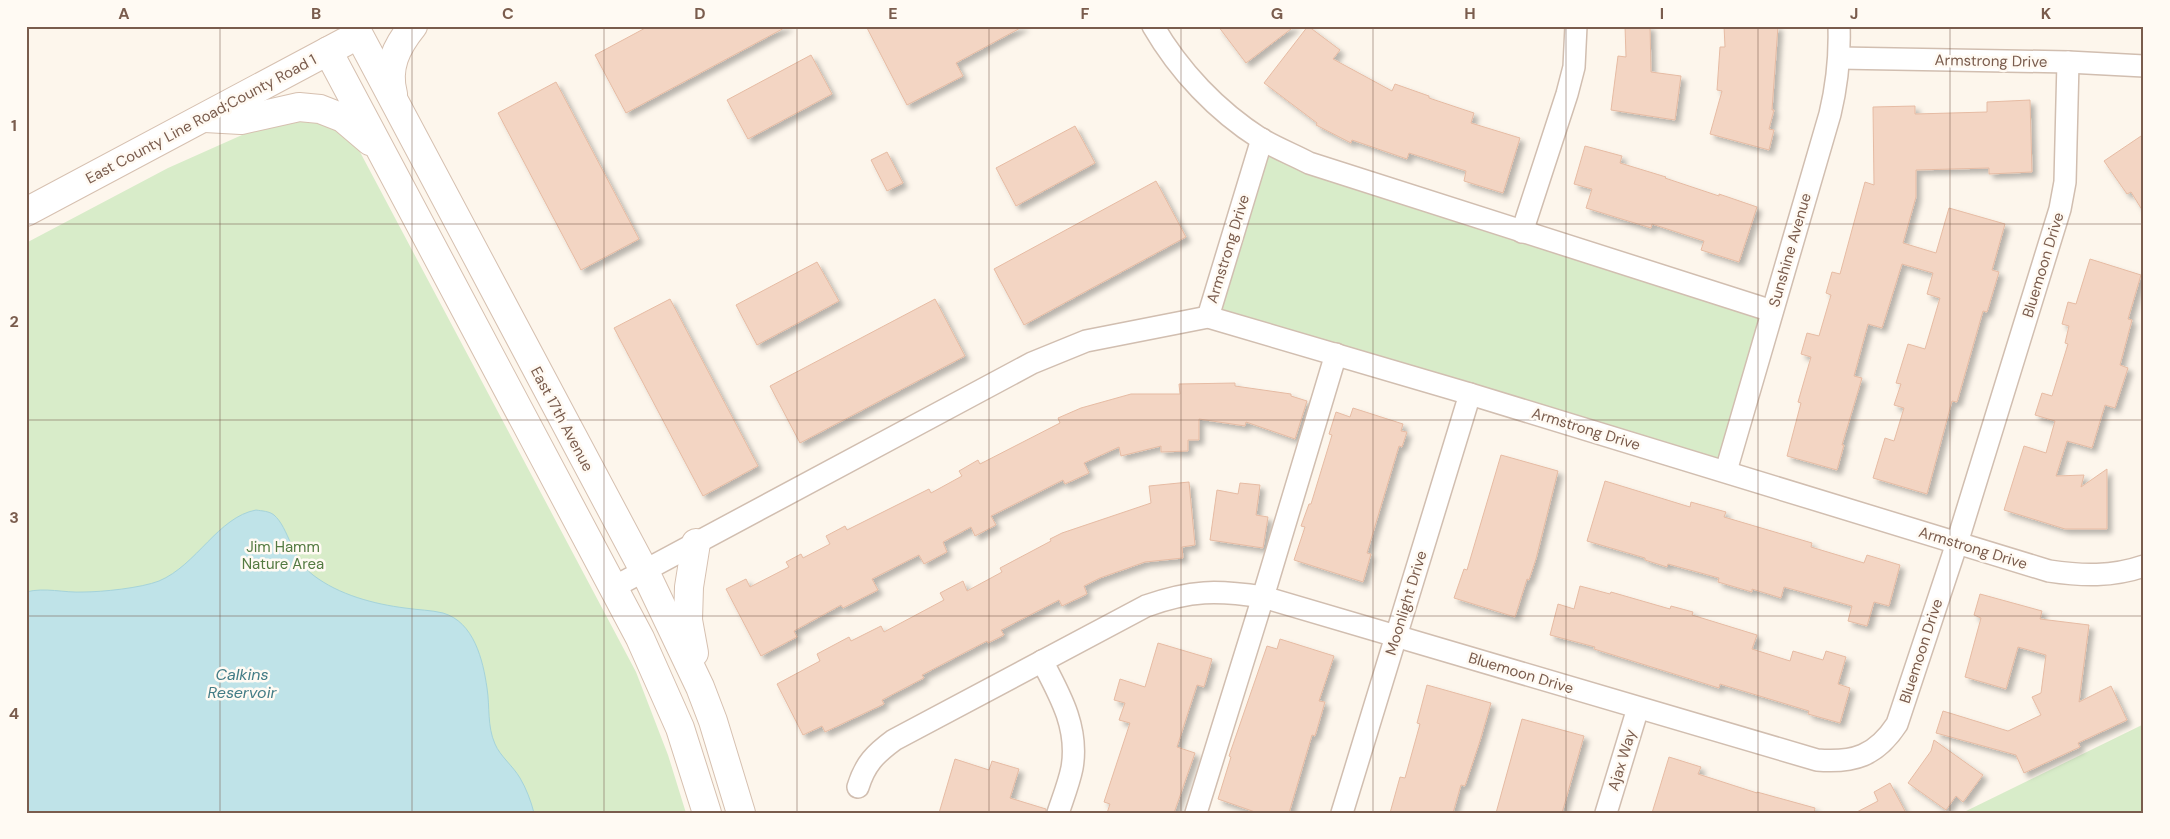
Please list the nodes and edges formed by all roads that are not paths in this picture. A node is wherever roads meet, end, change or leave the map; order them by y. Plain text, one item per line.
1 (413, 26) edge
2 (1153, 26) edge
3 (1576, 26) edge
4 (1838, 26) edge
5 (367, 31) edge
6 (328, 51) junction
7 (1839, 58) junction
8 (2068, 62) junction
9 (2144, 66) edge
10 (394, 100) junction
11 (204, 118) junction
12 (1262, 139) junction
13 (389, 164) junction
14 (26, 212) edge
15 (1522, 232) junction
16 (1772, 311) junction
17 (1208, 317) junction
18 (1336, 354) junction
19 (1470, 394) junction
20 (1726, 472) junction
21 (696, 543) junction
22 (1957, 543) junction
23 (2144, 566) edge
24 (644, 571) junction
25 (614, 587) junction
26 (1263, 597) junction
27 (1396, 636) junction
28 (1042, 661) junction
29 (700, 687) junction
30 (1638, 708) junction
31 (858, 787) dead end
32 (707, 813) edge
33 (741, 813) edge
34 (1058, 813) edge
35 (1196, 813) edge
36 (1342, 813) edge
37 (1606, 813) edge

1 - 10 main road
2 - 12 street
3 - 15 street
4 - 7 street, Sunshine Avenue
5 - 6 main road, East County Line Road;County Road 1
5 - 10 main road, East 17th Avenue
6 - 11 main road, East County Line Road;County Road 1
6 - 13 main road
7 - 8 street, Armstrong Drive
7 - 16 street, Sunshine Avenue
8 - 9 street, Armstrong Drive
8 - 22 street, Bluemoon Drive
10 - 24 main road, East 17th Avenue
11 - 13 main road
11 - 14 main road, East County Line Road;County Road 1
12 - 15 street
12 - 17 street, Armstrong Drive
13 - 25 main road
15 - 16 street
16 - 20 street, Sunshine Avenue
17 - 18 street, Armstrong Drive
17 - 21 street
18 - 19 street, Armstrong Drive
18 - 26 street
19 - 20 street, Armstrong Drive
19 - 27 street, Moonlight Drive
20 - 22 street, Armstrong Drive
21 - 24 street
21 - 29 main road
22 - 23 street, Armstrong Drive
22 - 30 street, Bluemoon Drive
24 - 25 street
24 - 29 main road, East 17th Avenue
25 - 32 main road
26 - 27 street, Bluemoon Drive
26 - 28 street, Bluemoon Drive
26 - 35 street
27 - 30 street, Bluemoon Drive
27 - 36 street, Moonlight Drive
28 - 31 street, Bluemoon Drive
28 - 34 street
29 - 33 main road, East 17th Avenue
30 - 37 street, Ajax Way

